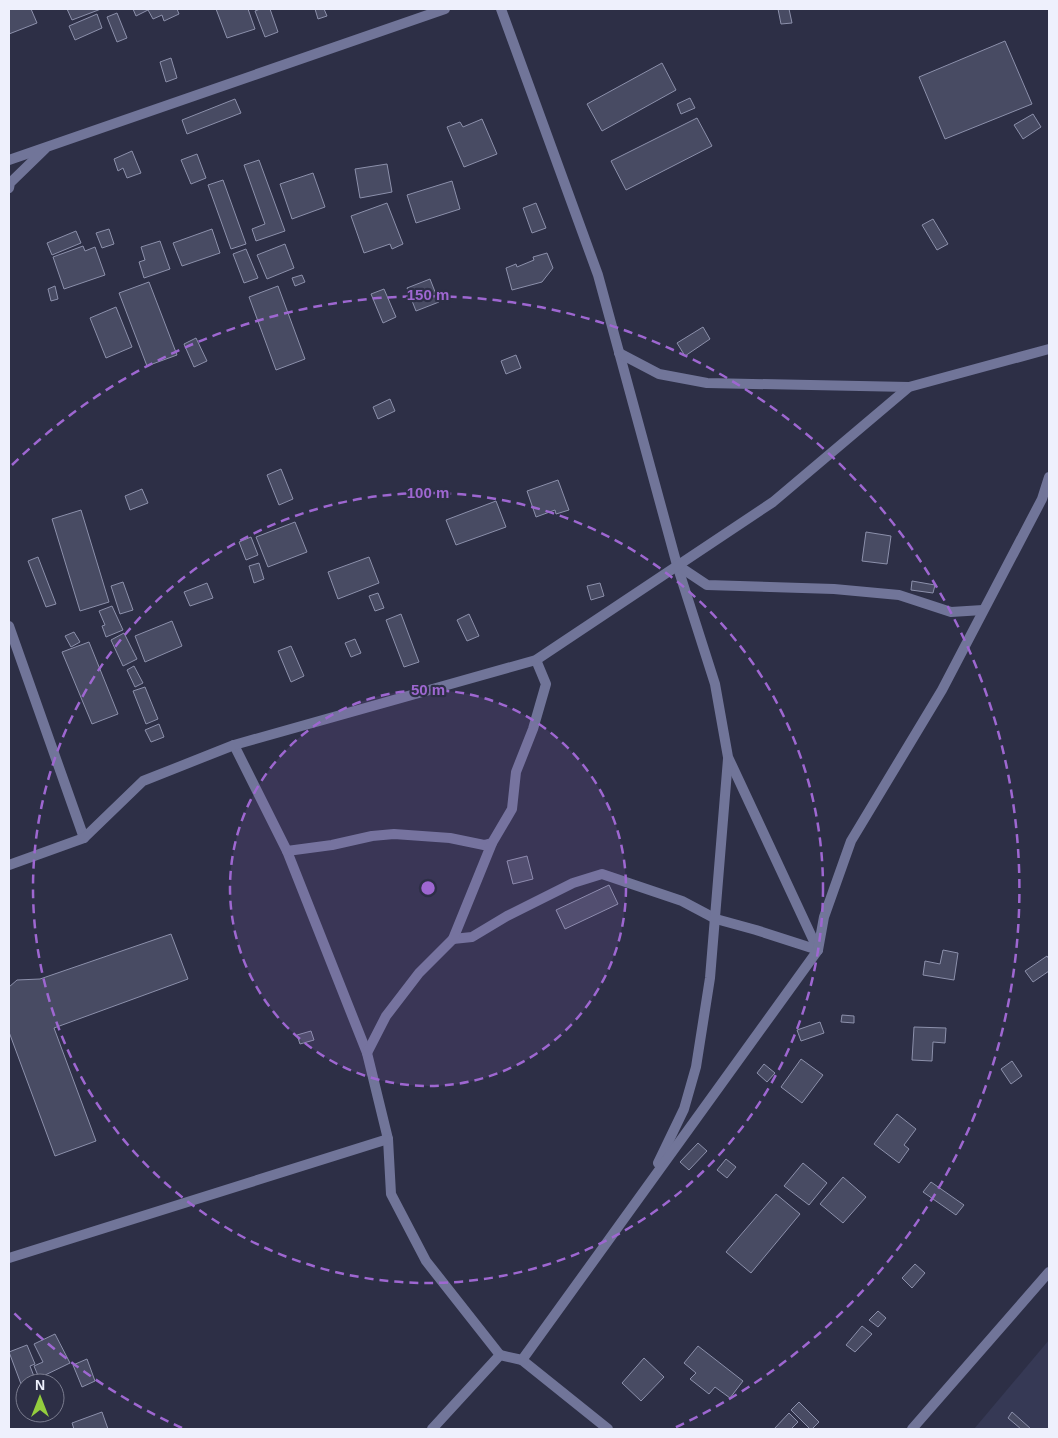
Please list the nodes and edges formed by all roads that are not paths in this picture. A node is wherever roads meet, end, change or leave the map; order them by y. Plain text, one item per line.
1 (445, 9) edge
2 (500, 9) edge
3 (47, 147) junction
4 (9, 160) edge
5 (9, 188) edge
6 (1049, 349) edge
7 (619, 353) junction
8 (910, 388) junction
9 (1049, 477) edge
10 (677, 566) junction
11 (983, 610) junction
12 (9, 626) edge
13 (536, 660) junction
14 (234, 745) junction
15 (728, 757) junction
16 (84, 838) junction
17 (492, 843) junction
18 (286, 851) junction
19 (9, 865) edge
20 (716, 919) junction
21 (453, 939) junction
22 (818, 950) junction
23 (367, 1053) junction
24 (388, 1138) junction
25 (637, 1201) junction
26 (9, 1258) edge
27 (1049, 1272) edge
28 (500, 1355) junction
29 (522, 1360) junction
30 (432, 1429) edge
31 (608, 1429) edge
32 (912, 1429) edge

1 - 3 street
2 - 7 street
3 - 4 street
3 - 5 street
6 - 8 street
7 - 8 street
7 - 10 street
8 - 10 street
9 - 11 street
10 - 11 street
10 - 13 street
10 - 15 street
11 - 22 street
12 - 16 street
13 - 14 street
13 - 17 street
14 - 16 street
14 - 18 street
15 - 20 street
15 - 22 street
16 - 19 street
17 - 18 street
17 - 21 street
18 - 23 street
20 - 21 street
20 - 22 street
20 - 25 street
21 - 23 street
22 - 25 street
23 - 24 street
24 - 26 street
24 - 28 street
25 - 29 street
27 - 32 street
28 - 29 street
28 - 30 street
29 - 31 street

